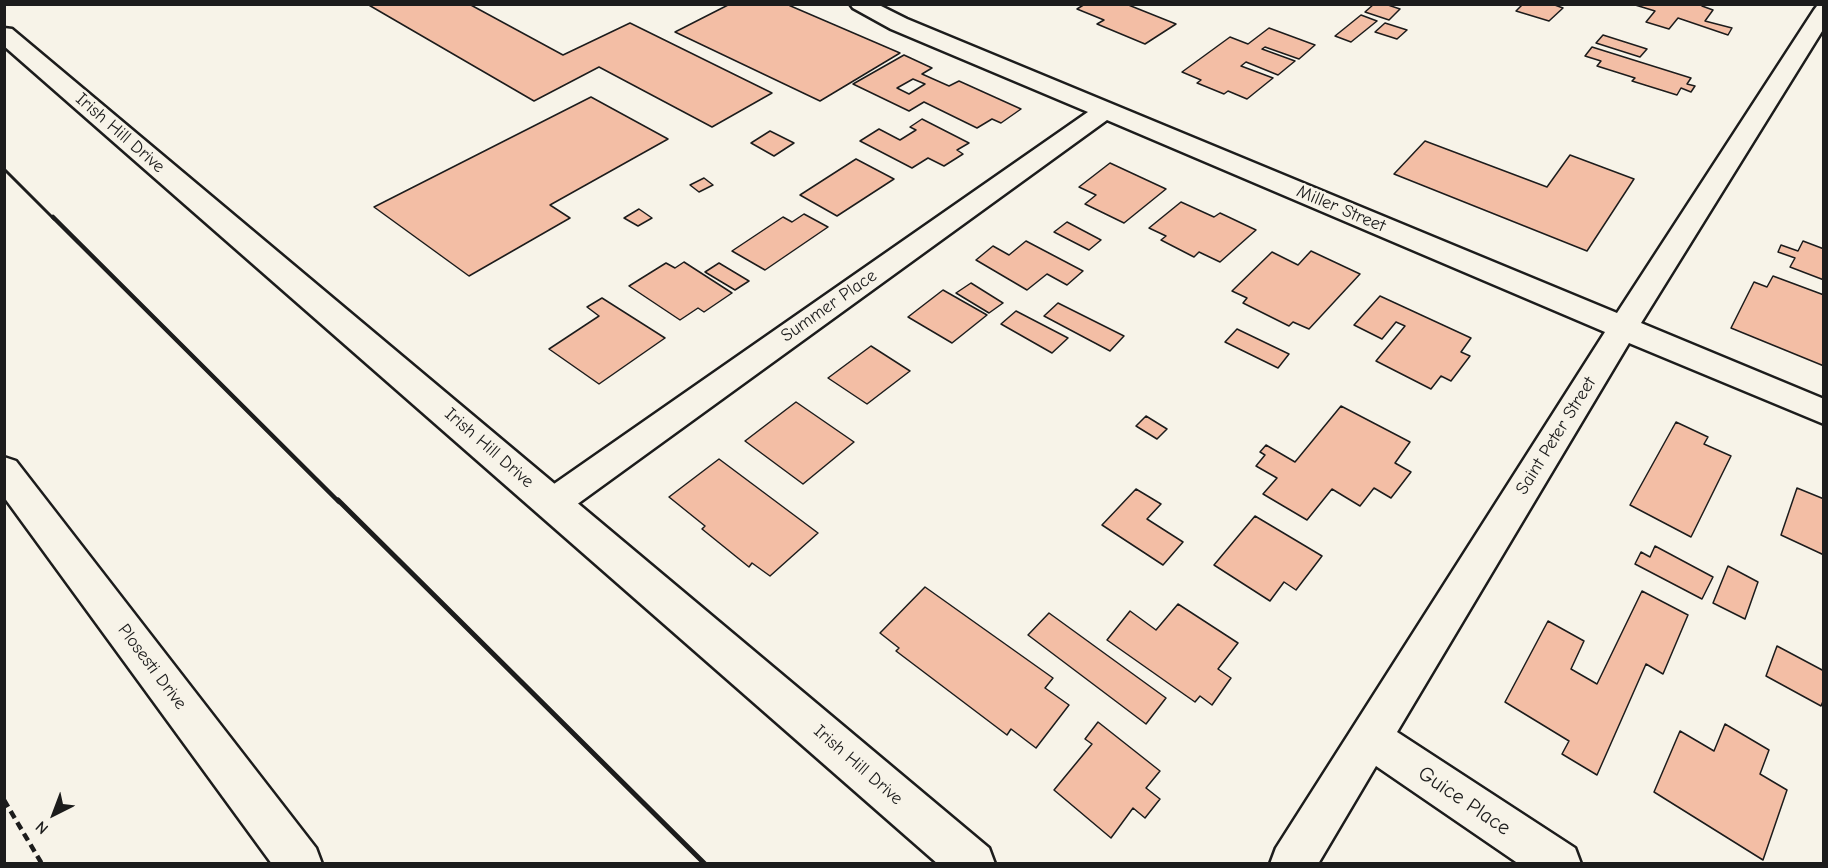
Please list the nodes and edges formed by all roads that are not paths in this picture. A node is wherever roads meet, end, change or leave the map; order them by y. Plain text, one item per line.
1 (860, 4) edge
2 (1824, 10) edge
3 (4, 34) edge
4 (1106, 110) junction
5 (1623, 328) junction
6 (1824, 412) edge
7 (4, 470) edge
8 (553, 503) junction
9 (1370, 738) junction
10 (300, 864) edge
11 (973, 864) edge
12 (1292, 864) edge
13 (1559, 864) edge

1 - 4 street, Miller Street
2 - 5 street, Saint Peter Street
3 - 8 street, Irish Hill Drive
4 - 5 street, Miller Street
4 - 8 street, Summer Place
5 - 6 street, Miller Street
5 - 9 street, Saint Peter Street
7 - 10 street, Plosesti Drive
8 - 11 street, Irish Hill Drive
9 - 12 street, Saint Peter Street
9 - 13 street, Guice Place

